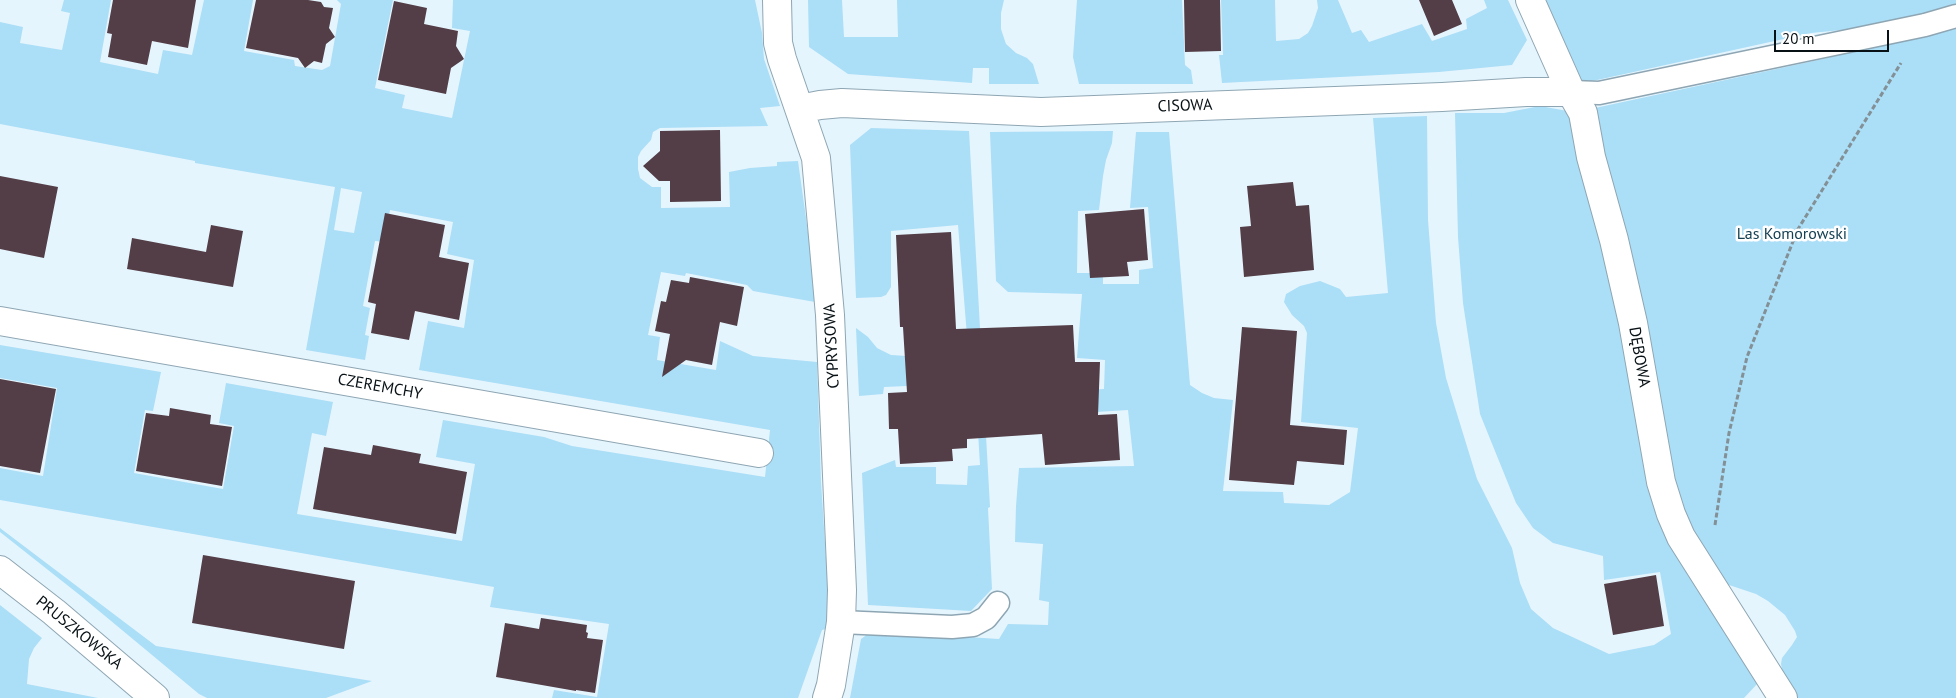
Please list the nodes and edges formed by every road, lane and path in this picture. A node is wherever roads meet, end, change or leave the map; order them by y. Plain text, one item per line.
1 (777, 0) edge
2 (1530, 0) edge
3 (1956, 16) edge
4 (1925, 25) junction
5 (1571, 92) junction
6 (800, 109) junction
7 (0, 321) edge
8 (759, 453) dead end
9 (0, 570) edge
10 (1707, 580) junction
11 (998, 603) dead end
12 (841, 622) junction
13 (156, 698) edge
14 (827, 698) edge
15 (1783, 698) edge

1 - 6 street, CYPRYSOWA
2 - 5 street, DĘBOWA
3 - 4 lane
4 - 5 lane
4 - 10 path
5 - 6 street, CISOWA
5 - 10 street, DĘBOWA
6 - 12 street, CYPRYSOWA
7 - 8 street, CZEREMCHY
9 - 13 street, PRUSZKOWSKA
10 - 15 street, DĘBOWA
11 - 12 lane
12 - 14 street, CYPRYSOWA

